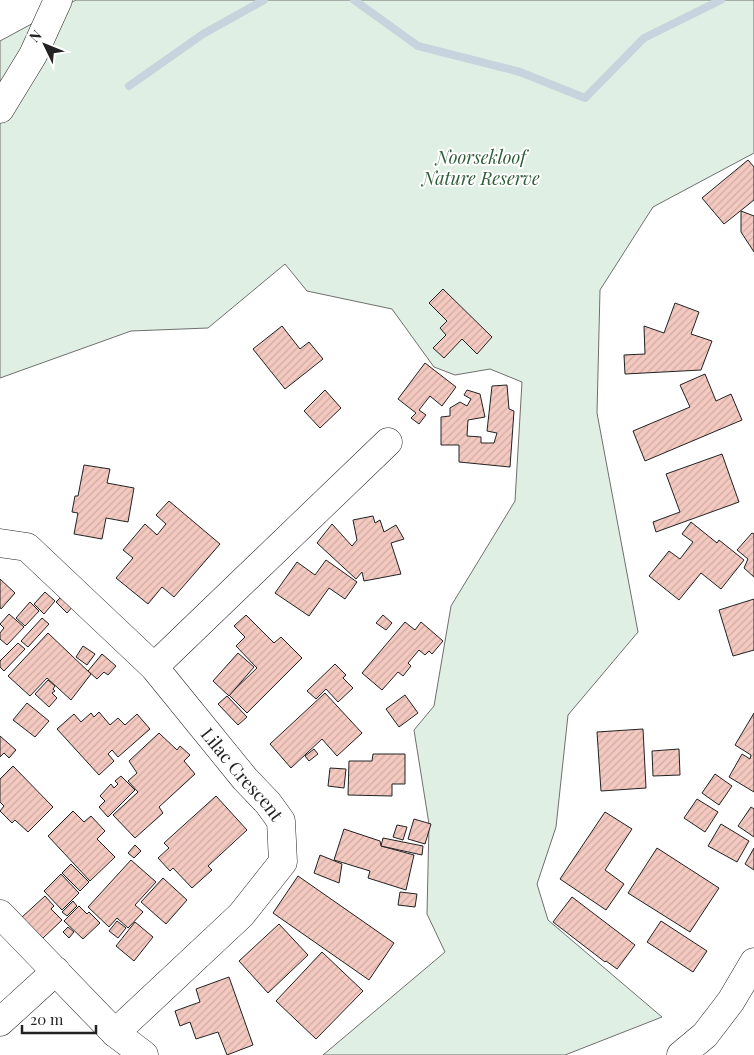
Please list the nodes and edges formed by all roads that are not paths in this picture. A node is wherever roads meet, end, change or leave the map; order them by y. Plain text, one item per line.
1 (58, 0) edge
2 (0, 109) edge
3 (388, 442) dead end
4 (0, 543) edge
5 (154, 667) junction
6 (0, 914) edge
7 (754, 962) edge
8 (56, 971) junction
9 (0, 1022) edge
10 (115, 1033) junction
11 (144, 1055) edge
12 (681, 1055) edge

1 - 2 street
3 - 5 street
4 - 5 street, Lilac Crescent
5 - 10 street, Lilac Crescent
6 - 8 street
7 - 12 street
8 - 9 street
8 - 10 street
10 - 11 street

